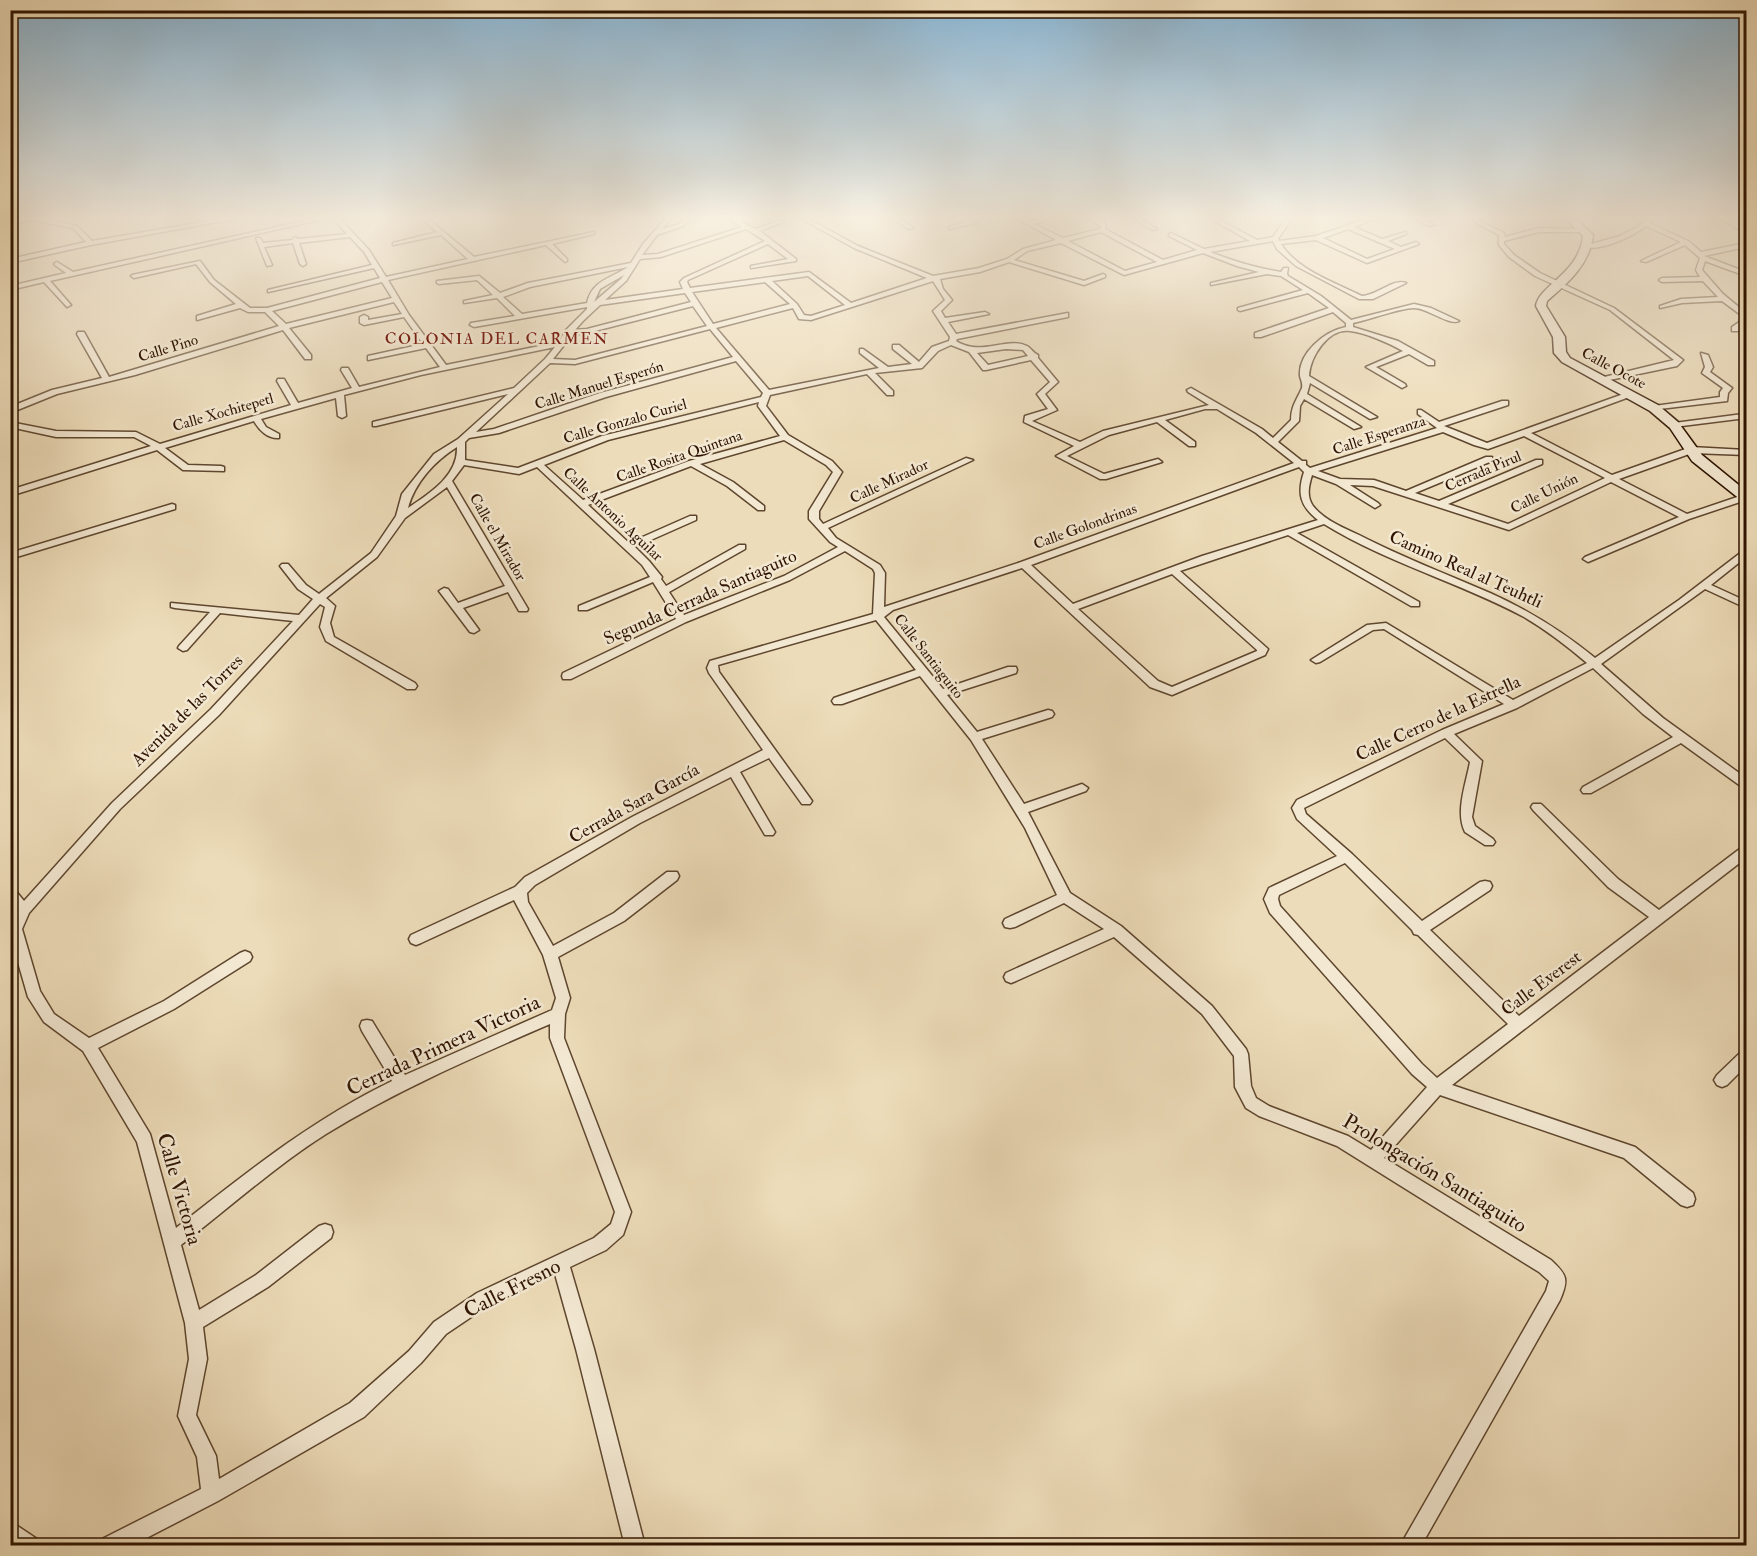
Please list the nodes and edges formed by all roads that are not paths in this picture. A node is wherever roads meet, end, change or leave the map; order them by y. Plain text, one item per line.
1 (54, 291) edge
2 (224, 291) edge
3 (341, 291) edge
4 (392, 291) edge
5 (492, 291) edge
6 (513, 291) edge
7 (594, 291) edge
8 (613, 291) edge
9 (687, 291) joint
10 (778, 291) edge
11 (831, 291) edge
12 (895, 291) edge
13 (943, 291) edge
14 (1307, 291) joint
15 (1350, 291) edge
16 (1386, 291) edge
17 (1553, 291) edge
18 (1575, 291) edge
19 (1714, 291) edge
20 (499, 296) junction
21 (397, 299) junction
22 (1722, 299) junction
23 (466, 302) dead end
24 (600, 303) junction
25 (695, 303) junction
26 (67, 305) dead end
27 (241, 305) junction
28 (795, 305) junction
29 (850, 305) junction
30 (590, 307) junction
31 (1662, 307) dead end
32 (1240, 309) dead end
33 (1333, 309) junction
34 (267, 310) junction
35 (985, 314) dead end
36 (406, 315) junction
37 (1065, 315) dead end
38 (364, 317) dead end
39 (521, 317) junction
40 (200, 318) dead end
41 (1746, 318) edge
42 (580, 319) junction
43 (943, 321) junction
44 (1455, 321) dead end
45 (474, 325) dead end
46 (1350, 325) junction
47 (284, 327) junction
48 (601, 327) junction
49 (712, 327) junction
50 (1735, 329) dead end
51 (568, 333) junction
52 (81, 334) dead end
53 (1258, 334) dead end
54 (953, 340) junction
55 (560, 344) junction
56 (428, 345) junction
57 (896, 347) dead end
58 (863, 351) dead end
59 (973, 352) junction
60 (1407, 352) junction
61 (1704, 355) dead end
62 (308, 357) dead end
63 (1035, 357) junction
64 (371, 358) dead end
65 (740, 358) junction
66 (549, 361) junction
67 (1431, 363) dead end
68 (919, 366) junction
69 (445, 369) junction
70 (886, 369) junction
71 (345, 370) dead end
72 (869, 371) junction
73 (1304, 376) junction
74 (107, 380) junction
75 (1603, 380) junction
76 (281, 381) dead end
77 (1402, 386) dead end
78 (514, 390) junction
79 (1191, 390) dead end
80 (358, 391) junction
81 (890, 393) dead end
82 (1302, 394) junction
83 (1629, 394) junction
84 (340, 395) junction
85 (765, 396) junction
86 (1505, 403) dead end
87 (295, 406) junction
88 (1217, 407) junction
89 (13, 408) edge
90 (1654, 408) junction
91 (1421, 412) dead end
92 (342, 416) dead end
93 (1743, 416) dead end
94 (255, 417) junction
95 (1373, 417) dead end
96 (1160, 420) junction
97 (10, 424) edge
98 (376, 424) dead end
99 (1674, 425) junction
100 (1357, 427) dead end
101 (1441, 427) junction
102 (1523, 432) junction
103 (276, 436) dead end
104 (785, 437) junction
105 (464, 439) junction
106 (1274, 442) junction
107 (1192, 444) dead end
108 (1079, 445) junction
109 (157, 446) junction
110 (1691, 450) junction
111 (1746, 452) edge
112 (1489, 459) dead end
113 (969, 460) dead end
114 (1158, 462) dead end
115 (1539, 462) dead end
116 (692, 463) junction
117 (537, 464) junction
118 (446, 466) junction
119 (1306, 467) junction
120 (221, 469) dead end
121 (1610, 479) junction
122 (447, 480) junction
123 (1339, 482) junction
124 (10, 493) edge
125 (1406, 494) junction
126 (1746, 497) edge
127 (582, 504) junction
128 (1375, 505) dead end
129 (1438, 505) junction
130 (172, 507) dead end
131 (761, 508) dead end
132 (401, 516) junction
133 (1686, 516) junction
134 (693, 518) dead end
135 (1325, 521) junction
136 (821, 528) junction
137 (1289, 532) junction
138 (630, 546) junction
139 (742, 547) dead end
140 (846, 547) junction
141 (1746, 553) edge
142 (10, 556) edge
143 (1588, 559) dead end
144 (1024, 564) junction
145 (285, 566) dead end
146 (1174, 570) junction
147 (657, 577) junction
148 (1704, 585) junction
149 (510, 588) junction
150 (444, 591) dead end
151 (664, 591) junction
152 (320, 598) junction
153 (1415, 603) dead end
154 (175, 605) dead end
155 (1746, 605) edge
156 (456, 607) junction
157 (1073, 607) junction
158 (583, 608) dead end
159 (218, 609) junction
160 (522, 609) dead end
161 (878, 616) junction
162 (300, 618) junction
163 (682, 620) junction
164 (474, 630) dead end
165 (183, 648) dead end
166 (1316, 660) dead end
167 (1595, 663) junction
168 (1012, 670) dead end
169 (921, 672) junction
170 (567, 676) dead end
171 (411, 686) dead end
172 (939, 694) junction
173 (838, 701) dead end
174 (1513, 705) junction
175 (1048, 714) dead end
176 (1446, 733) junction
177 (975, 737) junction
178 (1681, 738) junction
179 (770, 752) junction
180 (733, 770) junction
181 (1746, 784) edge
182 (1082, 788) dead end
183 (1587, 790) dead end
184 (806, 801) dead end
185 (1537, 807) dead end
186 (1020, 810) junction
187 (769, 832) dead end
188 (1489, 842) dead end
189 (1746, 851) edge
190 (1347, 857) junction
191 (672, 876) dead end
192 (1485, 886) dead end
193 (520, 891) junction
194 (10, 894) edge
195 (1065, 897) junction
196 (24, 910) junction
197 (1660, 918) junction
198 (1010, 923) dead end
199 (12, 928) edge
200 (1116, 930) junction
201 (1419, 930) junction
202 (416, 939) dead end
203 (550, 954) junction
204 (244, 957) dead end
205 (1011, 976) dead end
206 (558, 1014) junction
207 (1518, 1024) junction
208 (367, 1026) dead end
209 (88, 1046) junction
210 (1746, 1057) edge
211 (1722, 1080) dead end
212 (402, 1083) junction
213 (1437, 1087) junction
214 (1372, 1160) junction
215 (1687, 1200) dead end
216 (325, 1232) dead end
217 (172, 1242) junction
218 (561, 1264) junction
219 (195, 1323) junction
220 (211, 1494) junction
221 (10, 1531) edge
222 (30, 1545) edge
223 (109, 1545) edge
224 (635, 1545) edge
225 (1410, 1545) edge

1 - 26 street
2 - 27 street
3 - 34 street
4 - 21 street
5 - 20 street
6 - 20 street
7 - 30 street, Avenida de las Torres
8 - 24 street, Avenida de las Torres
9 - 24 street
9 - 25 street
10 - 28 street
11 - 29 street
12 - 29 street
13 - 43 street
14 - 32 street
14 - 33 street
15 - 16 street
17 - 75 street, Calle Ocote
18 - 75 street
19 - 22 street
20 - 23 street
20 - 39 street
21 - 36 street
21 - 47 street, Calle Pino
22 - 31 street
22 - 41 street
24 - 30 street
25 - 48 street
25 - 49 street
27 - 34 street
27 - 40 street
28 - 29 street
28 - 49 street
30 - 39 street
30 - 42 street, Avenida de las Torres
33 - 46 street
33 - 53 street
34 - 47 street
35 - 43 street
36 - 38 street
36 - 56 street
37 - 54 street
39 - 45 street
41 - 50 street
42 - 48 street
42 - 51 street, Avenida de las Torres
43 - 54 street
44 - 46 street
46 - 60 street
46 - 73 street
47 - 62 street
47 - 74 street, Calle Pino
48 - 51 street
49 - 65 street
49 - 66 street
51 - 55 street, Avenida de las Torres
52 - 74 street
54 - 59 street
54 - 68 street
55 - 66 street, Avenida de las Torres
55 - 69 street, Calle Xochitepetl
56 - 64 street
56 - 69 street
57 - 68 street
58 - 70 street
59 - 63 street
59 - 63 street
60 - 67 street
60 - 77 street
61 - 90 street
63 - 108 street
65 - 85 street
65 - 105 street, Calle Manuel Esperón
66 - 78 street, Avenida de las Torres
68 - 70 street, Calle Gonzalo Curiel
69 - 80 street, Calle Xochitepetl
70 - 72 street, Calle Gonzalo Curiel
71 - 80 street
72 - 81 street
72 - 85 street, Calle Gonzalo Curiel
73 - 82 street
73 - 95 street
74 - 89 street, Calle Pino
75 - 83 street, Calle Ocote
76 - 87 street
78 - 98 street
78 - 105 street, Avenida de las Torres
79 - 88 street, Calle Unión
80 - 84 street, Calle Xochitepetl
82 - 100 street
82 - 106 street
83 - 90 street, Calle Ocote
83 - 102 street, Calle Esperanza
84 - 87 street, Calle Xochitepetl
84 - 92 street
85 - 104 street
85 - 117 street, Calle Gonzalo Curiel
86 - 101 street
87 - 94 street, Calle Xochitepetl
88 - 96 street
88 - 106 street, Calle Unión
90 - 99 street, Calle Ocote
91 - 101 street
93 - 99 street
94 - 103 street
94 - 109 street, Calle Xochitepetl
96 - 107 street
96 - 108 street
97 - 109 street
99 - 110 street, Calle Ocote
101 - 102 street, Calle Esperanza
101 - 119 street, Calle Esperanza
102 - 121 street
104 - 116 street, Calle Rosita Quintana
104 - 136 street
105 - 118 street
105 - 118 street, Avenida de las Torres
106 - 119 street, Calle Unión
108 - 114 street
109 - 120 street
109 - 124 street, Calle Xochitepetl
110 - 111 street
110 - 121 street, Calle Unión
110 - 126 street, Calle Ocote
112 - 125 street
113 - 136 street, Calle Mirador
115 - 129 street, Cerrada Pirul
116 - 127 street, Calle Rosita Quintana
116 - 131 street
117 - 118 street, Calle Gonzalo Curiel
117 - 127 street, Calle Antonio Aguilar
118 - 122 street, Avenida de las Torres
118 - 132 street, Avenida de las Torres
119 - 123 street, Calle Unión
119 - 135 street, Camino Real al Teuhtli
119 - 144 street, Calle Golondrinas
121 - 129 street, Calle Unión
121 - 133 street
122 - 132 street, Avenida de las Torres
122 - 149 street, Calle el Mirador
123 - 125 street, Calle Unión
123 - 128 street, Calle Unión
125 - 129 street, Calle Unión
126 - 133 street
127 - 138 street, Calle Antonio Aguilar
130 - 142 street
132 - 152 street, Avenida de las Torres
133 - 143 street
134 - 138 street
135 - 137 street
135 - 167 street, Camino Real al Teuhtli
136 - 140 street, Calle Santiaguito
137 - 146 street
137 - 153 street
138 - 147 street, Calle Antonio Aguilar
139 - 151 street
140 - 161 street, Calle Santiaguito
140 - 163 street, Segunda Cerrada Santiaguito
141 - 148 street, Calle Cerro de la Estrella
144 - 157 street
144 - 161 street, Calle Golondrinas
145 - 152 street
146 - 157 street
146 - 157 street
147 - 151 street, Calle Antonio Aguilar
147 - 158 street
148 - 155 street
148 - 167 street, Calle Cerro de la Estrella
149 - 156 street
149 - 160 street, Calle el Mirador
150 - 156 street
151 - 163 street, Calle Antonio Aguilar
152 - 162 street, Avenida de las Torres
152 - 171 street
154 - 159 street
156 - 164 street
159 - 162 street
159 - 165 street
161 - 169 street, Calle Santiaguito
161 - 179 street, Calle Golondrinas
162 - 196 street, Avenida de las Torres
163 - 170 street, Segunda Cerrada Santiaguito
166 - 174 street
167 - 174 street, Calle Cerro de la Estrella
167 - 178 street, Camino Real al Teuhtli
168 - 172 street
169 - 172 street, Calle Santiaguito
169 - 173 street
172 - 177 street, Calle Santiaguito
174 - 176 street, Calle Cerro de la Estrella
175 - 177 street
176 - 188 street
176 - 190 street, Calle Cerro de la Estrella
177 - 186 street, Calle Santiaguito
178 - 181 street, Camino Real al Teuhtli
178 - 183 street
179 - 180 street, Cerrada Sara García
179 - 184 street
180 - 187 street
180 - 193 street, Cerrada Sara García
182 - 186 street
185 - 197 street
186 - 195 street, Calle Santiaguito
189 - 197 street, Calle Everest
190 - 201 street
190 - 213 street
191 - 203 street
192 - 201 street
193 - 202 street, Cerrada Sara García
193 - 203 street, Calle Fresno
194 - 196 street
195 - 198 street
195 - 200 street, Prolongación Santiaguito
196 - 199 street
197 - 207 street, Calle Everest
199 - 209 street, Calle Victoria
200 - 205 street
200 - 214 street, Prolongación Santiaguito
201 - 207 street
203 - 206 street, Calle Fresno
204 - 209 street
206 - 212 street, Cerrada Primera Victoria
206 - 218 street, Calle Fresno
207 - 213 street, Calle Everest
208 - 212 street
209 - 217 street, Calle Victoria
210 - 211 street
212 - 217 street, Cerrada Primera Victoria
213 - 214 street, Calle Everest
213 - 215 street
214 - 225 street, Prolongación Santiaguito
216 - 219 street
217 - 219 street, Calle Victoria
218 - 220 street, Calle Fresno
218 - 224 street
219 - 220 street, Calle Victoria
220 - 223 street, Calle Fresno
221 - 222 street

